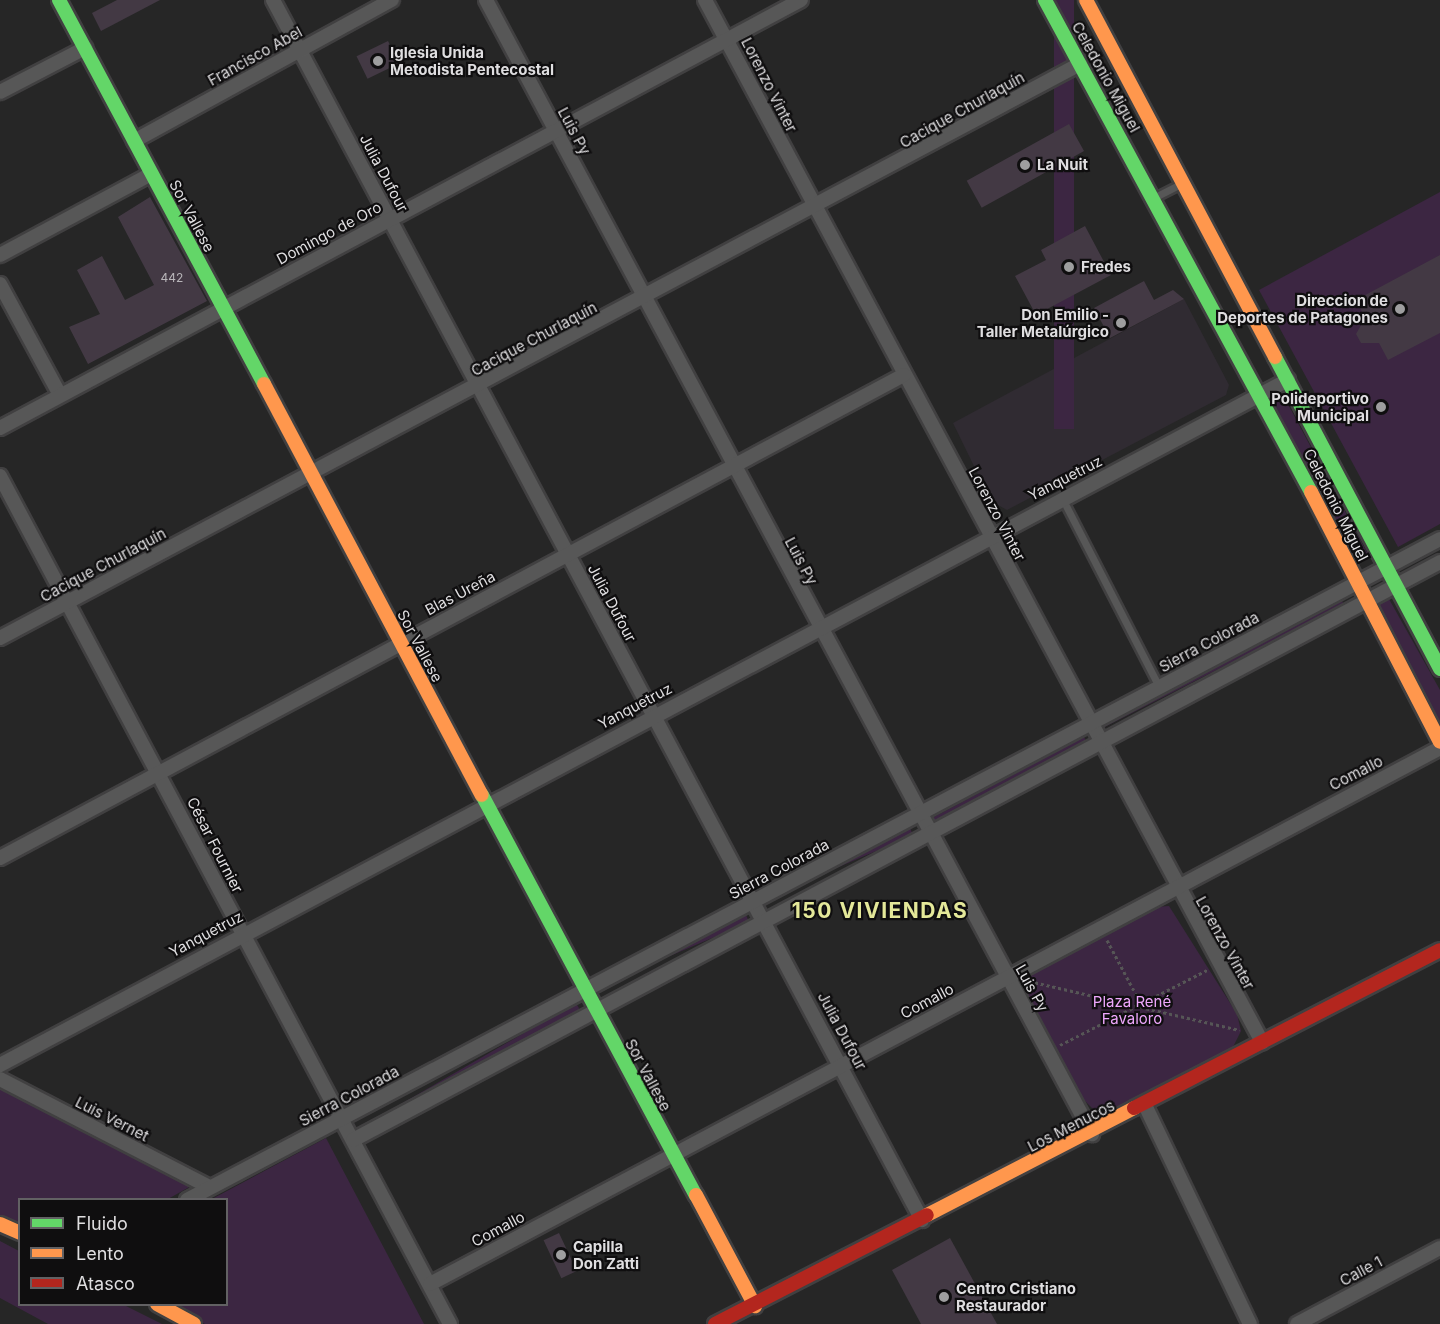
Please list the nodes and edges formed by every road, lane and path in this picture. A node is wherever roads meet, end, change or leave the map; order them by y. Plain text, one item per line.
1 (59, 0) edge
2 (273, 0) edge
3 (392, 0) edge
4 (486, 0) edge
5 (705, 0) edge
6 (801, 0) edge
7 (1045, 0) edge
8 (1086, 0) edge
9 (727, 39) junction
10 (84, 48) junction
11 (300, 50) junction
12 (1080, 64) junction
13 (0, 92) edge
14 (555, 130) junction
15 (134, 141) junction
16 (151, 174) junction
17 (1183, 183) junction
18 (1153, 198) junction
19 (814, 210) junction
20 (390, 219) junction
21 (0, 255) edge
22 (0, 284) edge
23 (644, 299) junction
24 (222, 308) junction
25 (904, 375) junction
26 (1288, 380) junction
27 (478, 387) junction
28 (1261, 394) junction
29 (60, 395) junction
30 (0, 428) edge
31 (733, 466) junction
32 (0, 476) edge
33 (310, 476) junction
34 (1062, 498) junction
35 (990, 535) junction
36 (1440, 539) edge
37 (568, 554) junction
38 (1440, 562) edge
39 (1386, 567) junction
40 (1358, 582) junction
41 (1396, 585) junction
42 (67, 602) junction
43 (1365, 602) junction
44 (818, 627) junction
45 (0, 638) edge
46 (400, 644) junction
47 (1440, 669) edge
48 (1159, 687) junction
49 (653, 715) junction
50 (1089, 724) junction
51 (1440, 742) edge
52 (1098, 744) junction
53 (1440, 748) edge
54 (159, 774) junction
55 (486, 805) junction
56 (920, 814) junction
57 (930, 833) junction
58 (0, 858) edge
59 (1174, 886) junction
60 (755, 900) junction
61 (766, 921) junction
62 (1100, 927) junction
63 (242, 934) junction
64 (1440, 950) edge
65 (1217, 965) junction
66 (1007, 977) junction
67 (585, 990) junction
68 (1141, 1004) junction
69 (596, 1011) junction
70 (1262, 1042) junction
71 (1048, 1051) junction
72 (0, 1065) edge
73 (841, 1065) junction
74 (0, 1079) edge
75 (1146, 1105) junction
76 (340, 1119) junction
77 (1092, 1134) junction
78 (353, 1140) junction
79 (673, 1156) junction
80 (209, 1187) junction
81 (190, 1198) edge
82 (922, 1220) junction
83 (0, 1224) edge
84 (18, 1232) edge
85 (1440, 1248) edge
86 (430, 1284) junction
87 (159, 1306) edge
88 (754, 1306) junction
89 (194, 1324) edge
90 (450, 1324) edge
91 (715, 1324) edge
92 (1250, 1324) edge
93 (1297, 1324) edge

1 - 10 street, Sor Vallese
2 - 11 street, Julia Dufour
3 - 11 street, Francisco Abel
4 - 14 street, Luis Py
5 - 9 street, Lorenzo Vinter
6 - 9 street, Domingo de Oro
7 - 12 street, Celedonio Miguel
8 - 17 street, Celedonio Miguel
9 - 14 street, Domingo de Oro
9 - 19 street, Lorenzo Vinter
10 - 13 street
10 - 15 street, Sor Vallese
11 - 15 street, Francisco Abel
11 - 20 street, Julia Dufour
12 - 18 street, Celedonio Miguel
12 - 19 street, Cacique Churlaquín
14 - 20 street, Domingo de Oro
14 - 23 street, Luis Py
15 - 16 street, Sor Vallese
16 - 21 street
16 - 24 street, Sor Vallese
17 - 18 lane
17 - 26 street, Celedonio Miguel
18 - 28 street, Celedonio Miguel
19 - 23 street, Cacique Churlaquín
19 - 25 street, Lorenzo Vinter
20 - 24 street, Domingo de Oro
20 - 27 street, Julia Dufour
22 - 29 street
23 - 27 street, Cacique Churlaquín
23 - 31 street, Luis Py
24 - 29 street, Domingo de Oro
24 - 33 street, Sor Vallese
25 - 31 street, Blas Ureña
25 - 35 street, Lorenzo Vinter
26 - 28 street, Yanquetruz
26 - 39 street, Celedonio Miguel
27 - 33 street, Cacique Churlaquín
27 - 37 street, Julia Dufour
28 - 34 street, Yanquetruz
28 - 40 street, Celedonio Miguel
29 - 30 street, Domingo de Oro
31 - 37 street, Blas Ureña
31 - 44 street, Luis Py
32 - 42 street, César Fournier
33 - 42 street, Cacique Churlaquín
33 - 46 street, Sor Vallese
34 - 35 street, Yanquetruz
34 - 48 lane
35 - 44 street, Yanquetruz
35 - 50 street, Lorenzo Vinter
36 - 39 street, Sierra Colorada
37 - 46 street, Blas Ureña
37 - 49 street, Julia Dufour
38 - 41 street
39 - 40 street, Sierra Colorada
39 - 41 street, Celedonio Miguel
40 - 43 street, Celedonio Miguel
40 - 48 street, Sierra Colorada
41 - 43 street
41 - 47 street, Celedonio Miguel
42 - 45 street, Cacique Churlaquín
42 - 54 street, César Fournier
43 - 51 street, Celedonio Miguel
43 - 52 street
44 - 49 street, Yanquetruz
44 - 56 street, Luis Py
46 - 54 street, Blas Ureña
46 - 55 street, Sor Vallese
48 - 50 street, Sierra Colorada
49 - 55 street, Yanquetruz
49 - 60 street, Julia Dufour
50 - 52 street, Lorenzo Vinter
50 - 56 street, Sierra Colorada
52 - 57 street
52 - 59 street, Lorenzo Vinter
53 - 59 street, Comallo
54 - 58 street, Blas Ureña
54 - 63 street, César Fournier
55 - 63 street, Yanquetruz
55 - 67 street, Sor Vallese
56 - 57 street, Luis Py
56 - 60 street, Sierra Colorada
57 - 61 street
57 - 66 street, Luis Py
59 - 62 street, Comallo
59 - 65 street, Lorenzo Vinter
60 - 61 street, Julia Dufour
60 - 67 street, Sierra Colorada
61 - 69 street
61 - 73 street, Julia Dufour
62 - 66 street, Comallo
62 - 68 path
63 - 72 street, Yanquetruz
63 - 76 street, César Fournier
64 - 70 street, Los Menucos
65 - 68 path
65 - 70 street, Lorenzo Vinter
66 - 68 path
66 - 71 street, Luis Py
66 - 73 street, Comallo
67 - 69 street, Sor Vallese
67 - 76 street, Sierra Colorada
68 - 70 path
68 - 71 path
69 - 78 street
69 - 79 street, Sor Vallese
70 - 75 street, Los Menucos
71 - 77 street, Luis Py
73 - 79 street, Comallo
73 - 82 street, Julia Dufour
74 - 80 street, Luis Vernet
75 - 77 street, Los Menucos
75 - 92 street
76 - 78 street, César Fournier
76 - 80 street, Sierra Colorada
77 - 82 street, Los Menucos
78 - 86 street, César Fournier
79 - 86 street, Comallo
79 - 88 street, Sor Vallese
80 - 81 street, Sierra Colorada
82 - 88 street, Los Menucos
83 - 84 street
85 - 93 street, Calle 1
86 - 90 street, César Fournier
87 - 89 street
88 - 91 street, Los Menucos

